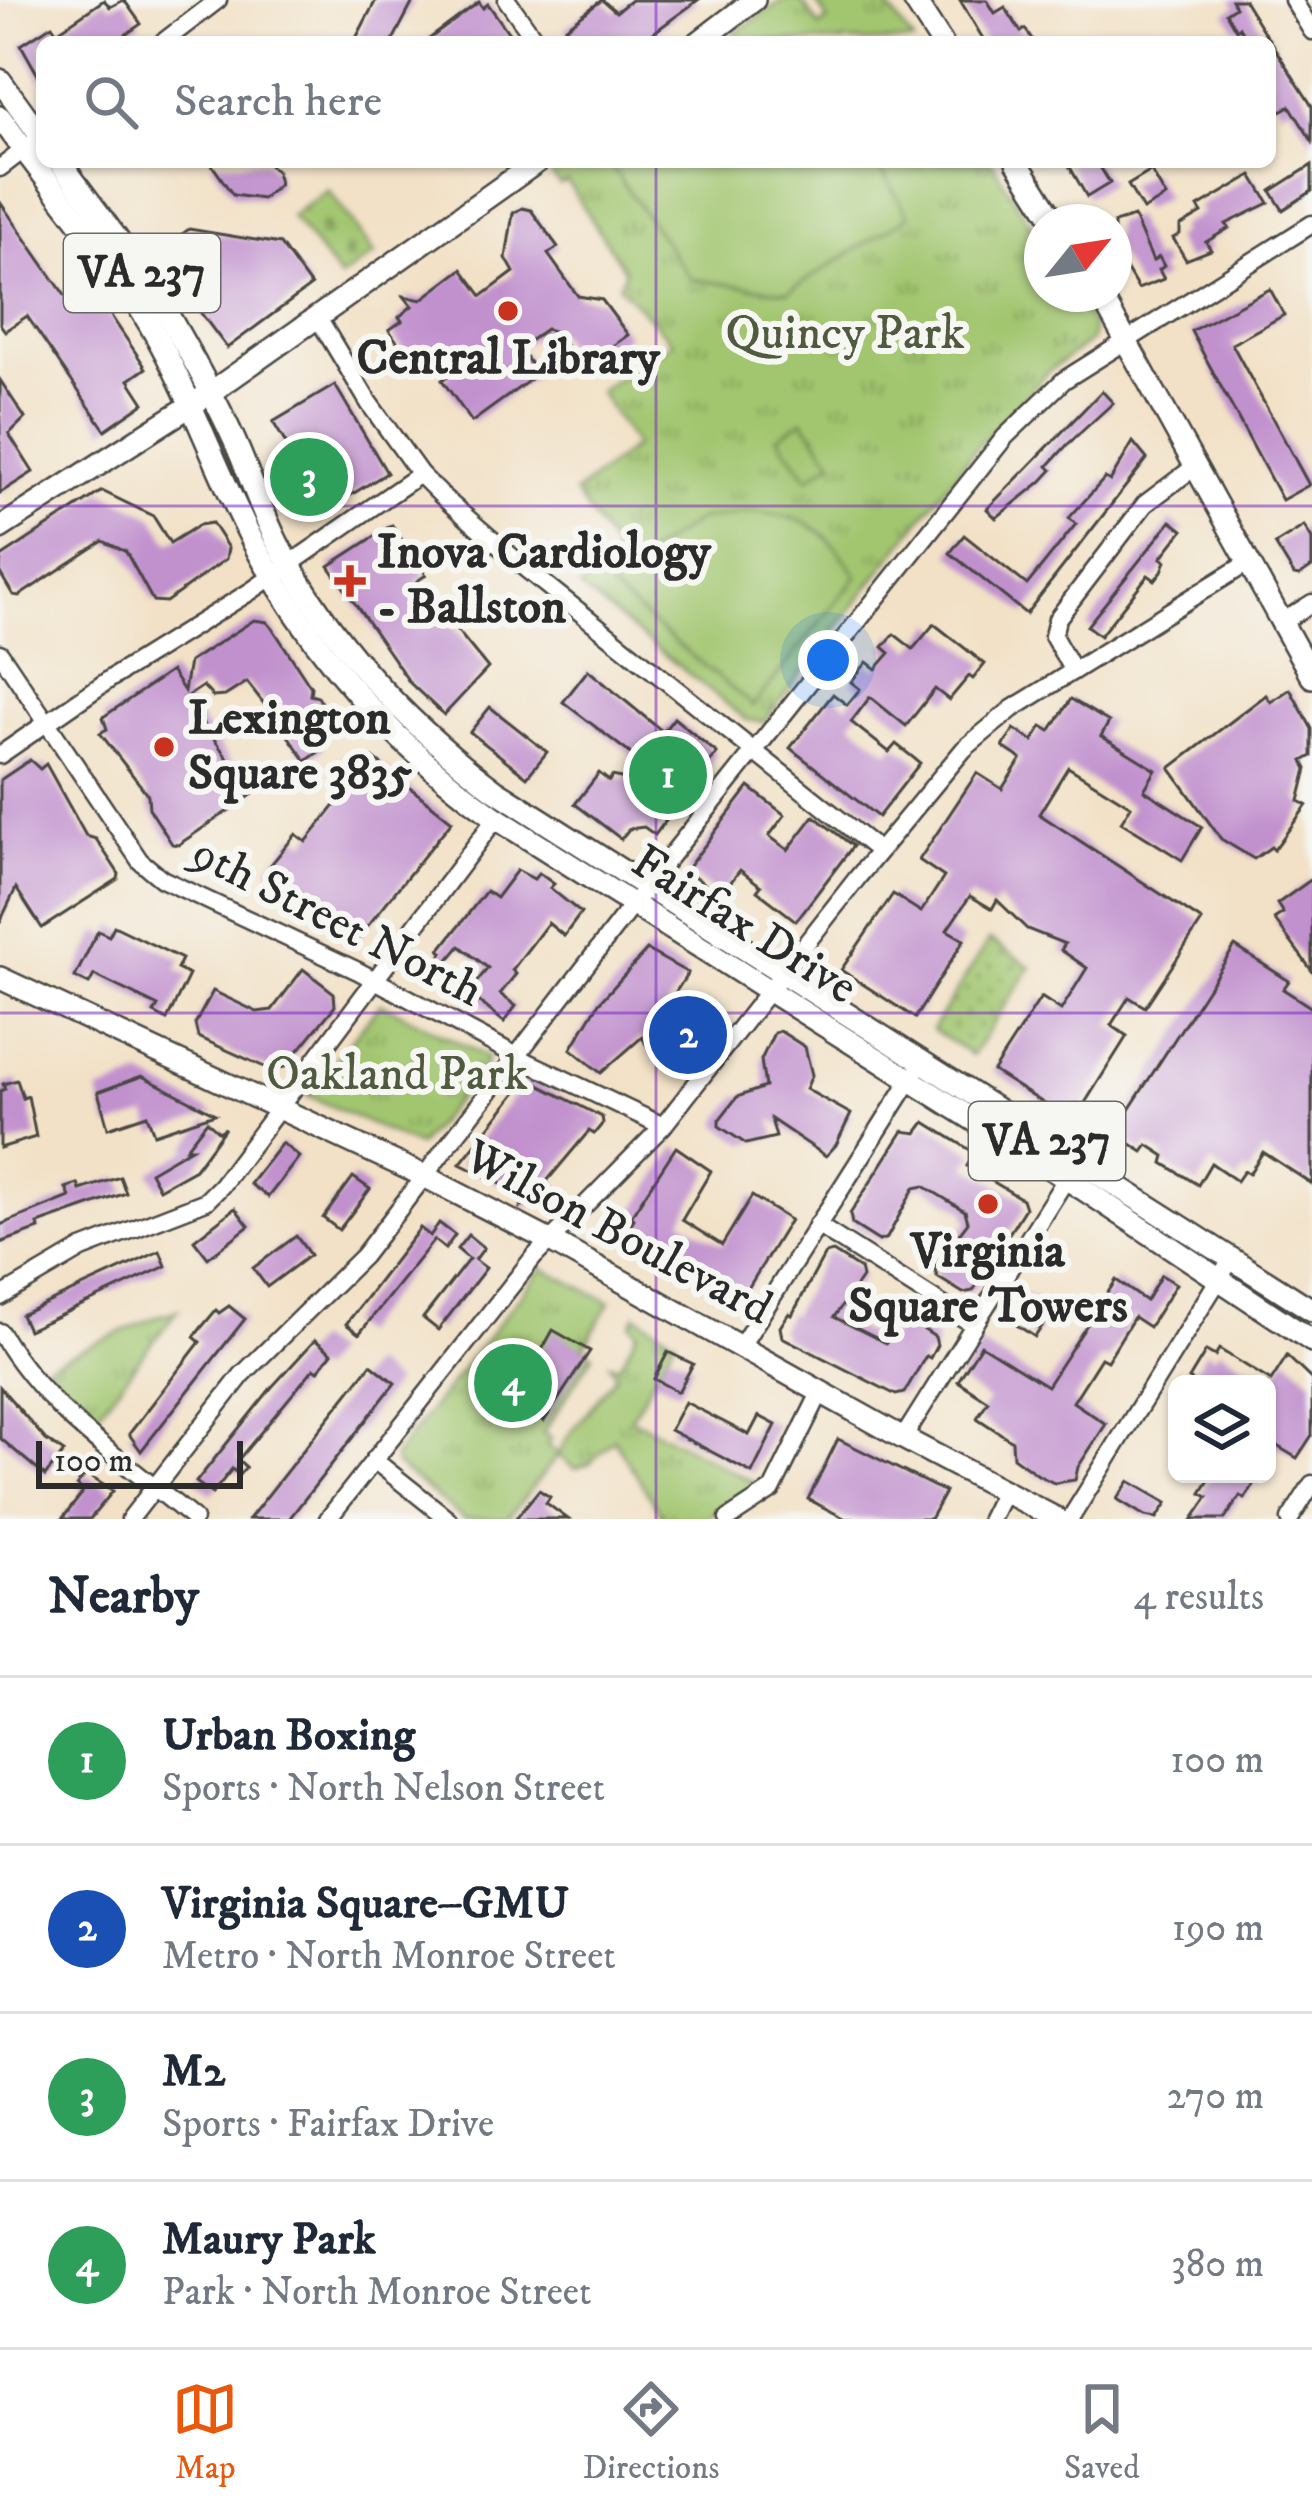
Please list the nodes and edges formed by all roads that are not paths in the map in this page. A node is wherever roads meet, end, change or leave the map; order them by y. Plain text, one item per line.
1 (218, 0) edge
2 (506, 0) edge
3 (754, 0) edge
4 (914, 0) edge
5 (1293, 0) edge
6 (1312, 31) edge
7 (171, 36) edge
8 (533, 36) edge
9 (708, 36) edge
10 (937, 36) edge
11 (0, 80) edge
12 (0, 117) edge
13 (36, 138) edge
14 (36, 139) edge
15 (36, 141) edge
16 (0, 168) edge
17 (54, 168) edge
18 (64, 168) edge
19 (529, 168) edge
20 (1021, 168) edge
21 (1044, 204) edge
22 (1312, 224) edge
23 (1111, 312) edge
24 (318, 318) junction
25 (1127, 337) junction
26 (201, 399) junction
27 (1197, 465) junction
28 (420, 474) junction
29 (0, 528) edge
30 (1249, 562) junction
31 (281, 570) junction
32 (1312, 603) edge
33 (1282, 622) junction
34 (0, 653) edge
35 (1073, 670) junction
36 (1312, 677) edge
37 (47, 723) junction
38 (756, 751) junction
39 (0, 755) edge
40 (502, 808) junction
41 (879, 851) junction
42 (640, 896) junction
43 (0, 978) edge
44 (776, 981) junction
45 (373, 982) junction
46 (514, 1056) junction
47 (915, 1070) junction
48 (278, 1109) junction
49 (663, 1126) junction
50 (422, 1175) junction
51 (1066, 1179) junction
52 (817, 1225) junction
53 (552, 1242) junction
54 (1224, 1270) junction
55 (0, 1297) edge
56 (1312, 1310) edge
57 (974, 1324) junction
58 (0, 1332) edge
59 (1312, 1341) edge
60 (741, 1346) junction
61 (821, 1391) junction
62 (903, 1438) junction
63 (374, 1460) junction
64 (1312, 1484) edge
65 (153, 1486) junction
66 (1004, 1491) junction
67 (130, 1519) edge
68 (194, 1519) edge
69 (328, 1519) edge
70 (448, 1519) edge
71 (728, 1519) edge
72 (991, 1519) edge
73 (1057, 1519) edge
74 (1070, 1519) edge
75 (1290, 1519) edge

1 - 7 street
2 - 8 street
3 - 9 main road
4 - 10 main road
5 - 6 street
11 - 13 main road, Fairfax Drive / VA 237
12 - 14 main road, Fairfax Drive / VA 237
15 - 16 street
17 - 26 main road, Fairfax Drive / VA 237
18 - 26 main road, Fairfax Drive / VA 237
19 - 24 main road
20 - 21 main road
22 - 25 street
23 - 25 main road
24 - 26 main road
24 - 28 street
25 - 27 main road
25 - 38 street
26 - 29 main road
26 - 31 main road, Fairfax Drive / VA 237
27 - 30 main road
27 - 35 street
28 - 31 street
28 - 38 street
30 - 33 main road
30 - 35 street
31 - 37 street
31 - 40 main road, Fairfax Drive / VA 237
32 - 33 street
33 - 36 main road
34 - 37 street, 9th Street North
35 - 41 street
37 - 39 street
37 - 45 street, 9th Street North
38 - 41 street
38 - 42 street
40 - 42 main road, Fairfax Drive / VA 237
40 - 45 street
41 - 44 street
42 - 44 main road, Fairfax Drive / VA 237
42 - 46 street
43 - 48 main road, Wilson Boulevard
44 - 47 main road, Fairfax Drive / VA 237
44 - 49 street
45 - 46 street, 9th Street North
45 - 48 street
46 - 49 street, 9th Street North
46 - 50 street
47 - 51 main road, Fairfax Drive / VA 237
47 - 52 street
47 - 54 main road, Fairfax Drive / VA 237
48 - 50 main road, Wilson Boulevard
48 - 55 street
49 - 53 street
50 - 53 main road, Wilson Boulevard
50 - 65 street
51 - 54 main road, Fairfax Drive / VA 237
51 - 57 street
52 - 57 street
52 - 60 street
53 - 60 main road, Wilson Boulevard
53 - 63 street
54 - 56 main road, Fairfax Drive / VA 237
54 - 59 main road, Fairfax Drive / VA 237
54 - 74 street
57 - 62 street
58 - 65 street
60 - 61 main road, Wilson Boulevard
61 - 62 main road, Wilson Boulevard
61 - 71 street
62 - 66 main road, Wilson Boulevard
63 - 69 street
63 - 70 street
64 - 75 street
65 - 67 street
65 - 68 street
66 - 72 street
66 - 73 main road, Wilson Boulevard

